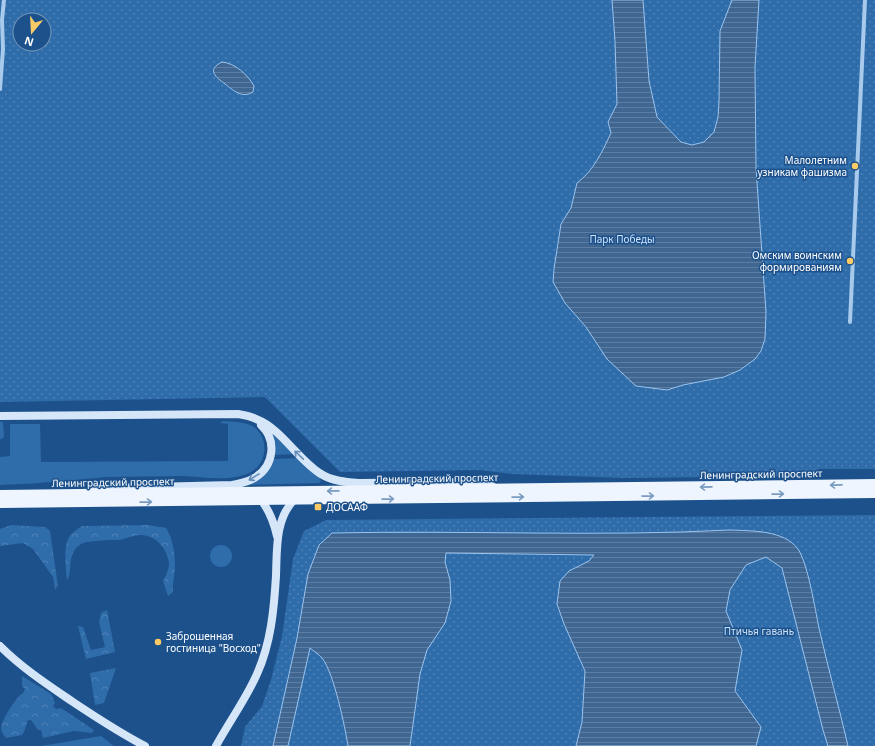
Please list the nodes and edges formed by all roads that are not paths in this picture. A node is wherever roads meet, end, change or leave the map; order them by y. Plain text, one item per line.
1 (4, 0) edge
2 (865, 0) edge
3 (0, 89) edge
4 (850, 322) dead end
5 (0, 416) edge
6 (245, 416) junction
7 (875, 484) edge
8 (511, 489) junction
9 (875, 493) edge
10 (76, 494) junction
11 (0, 495) edge
12 (261, 500) junction
13 (294, 500) junction
14 (0, 503) edge
15 (278, 539) junction
16 (0, 646) edge
17 (144, 746) edge
18 (216, 746) edge

1 - 3 street
2 - 4 street
5 - 6 street
8 -> 6 street
6 -> 10 street
7 -> 8 main road, Ленинградский проспект
8 -> 10 main road, Ленинградский проспект
13 -> 9 main road, Ленинградский проспект
10 - 11 main road, Ленинградский проспект
12 - 13 main road, Ленинградский проспект
14 -> 12 main road, Ленинградский проспект
12 - 15 street
13 - 15 street
15 - 18 street
16 - 17 street

